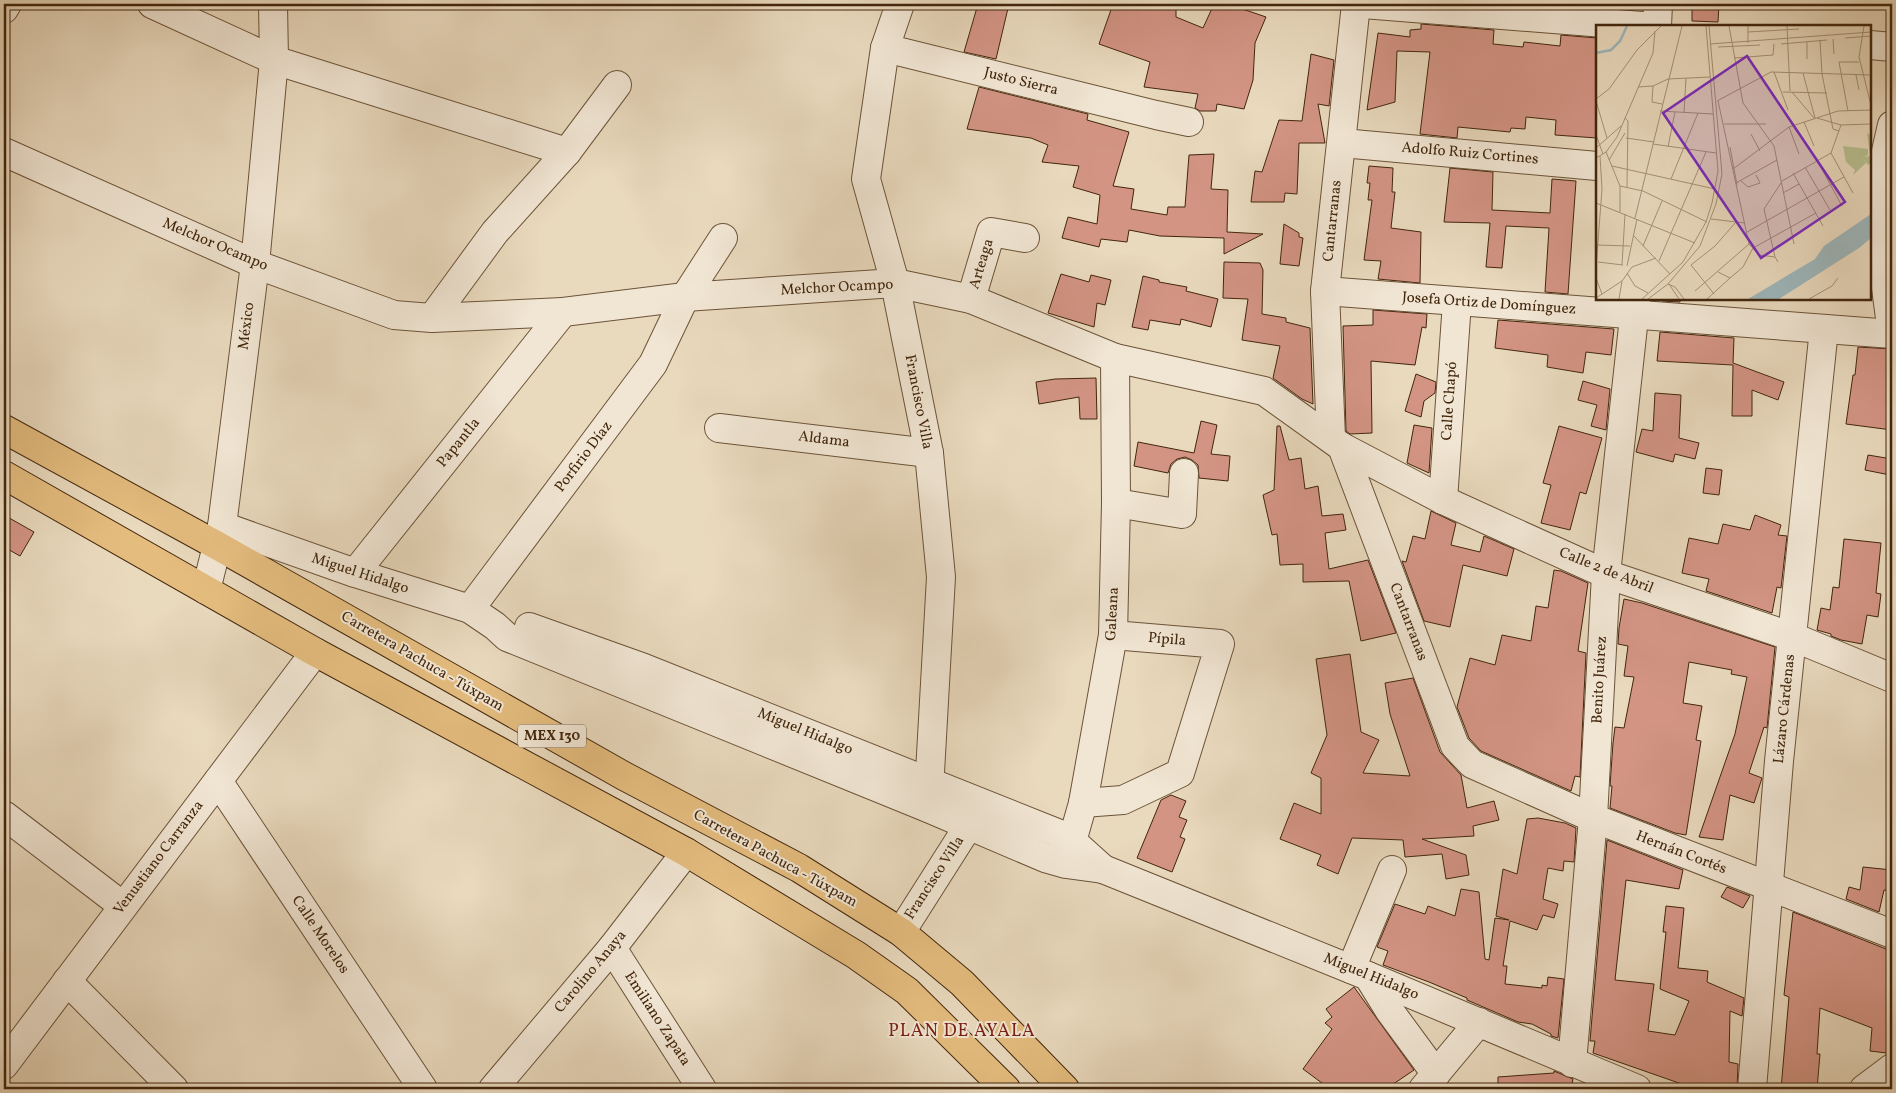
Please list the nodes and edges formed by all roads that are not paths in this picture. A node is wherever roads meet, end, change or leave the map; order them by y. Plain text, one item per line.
1 (7, 4) edge
2 (152, 4) edge
3 (273, 4) edge
4 (900, 4) edge
5 (1356, 4) edge
6 (1363, 4) edge
7 (1658, 4) edge
8 (4, 9) edge
9 (1629, 25) edge
10 (1657, 25) edge
11 (1871, 46) edge
12 (1892, 47) edge
13 (886, 48) junction
14 (274, 60) junction
15 (616, 85) dead end
16 (1189, 122) dead end
17 (1892, 125) edge
18 (1342, 143) junction
19 (4, 152) edge
20 (567, 152) junction
21 (1596, 166) edge
22 (1874, 185) edge
23 (723, 238) dead end
24 (1025, 238) dead end
25 (255, 264) junction
26 (895, 283) junction
27 (1325, 291) junction
28 (686, 297) junction
29 (971, 299) junction
30 (1457, 302) junction
31 (1636, 307) edge
32 (563, 312) junction
33 (432, 318) junction
34 (1824, 329) junction
35 (1892, 333) edge
36 (1115, 358) junction
37 (719, 428) dead end
38 (4, 429) edge
39 (1337, 443) junction
40 (928, 453) junction
41 (1184, 473) dead end
42 (4, 474) edge
43 (1443, 500) junction
44 (1116, 503) junction
45 (220, 536) junction
46 (355, 574) junction
47 (1606, 574) junction
48 (206, 590) junction
49 (470, 609) junction
50 (1114, 635) junction
51 (1793, 638) junction
52 (315, 652) junction
53 (1892, 678) edge
54 (666, 689) junction
55 (1472, 764) joint
56 (218, 781) junction
57 (930, 781) junction
58 (1084, 803) junction
59 (928, 808) junction
60 (974, 813) junction
61 (4, 815) edge
62 (1594, 818) junction
63 (686, 852) junction
64 (1070, 853) junction
65 (1392, 870) dead end
66 (1768, 887) junction
67 (123, 906) junction
68 (900, 932) junction
69 (1892, 934) edge
70 (612, 948) junction
71 (1359, 972) junction
72 (67, 981) junction
73 (1479, 1022) junction
74 (1572, 1063) junction
75 (4, 1065) edge
76 (1892, 1068) edge
77 (1430, 1082) edge
78 (999, 1087) edge
79 (174, 1089) edge
80 (423, 1089) edge
81 (493, 1089) edge
82 (702, 1089) edge
83 (1066, 1089) edge
84 (1637, 1089) edge
85 (1752, 1089) edge
86 (1864, 1089) edge

1 - 8 street
2 - 14 street
3 - 14 street, México
4 - 13 street, Francisco Villa
5 - 18 street, Cantarranas
6 - 9 street
7 - 10 street
11 - 12 street
13 - 16 street, Justo Sierra
13 - 26 street, Francisco Villa
14 - 20 street
14 - 25 street, México
15 - 20 street
17 - 22 street
18 - 21 street, Adolfo Ruiz Cortines
18 - 27 street, Cantarranas
19 - 25 street, Melchor Ocampo
20 - 33 street
22 - 35 street
23 - 28 street, Porfirio Díaz
24 - 29 street, Arteaga
25 - 33 street, Melchor Ocampo
25 - 45 street, México
26 - 28 street, Melchor Ocampo
26 - 29 street, Melchor Ocampo
26 - 40 street, Francisco Villa
27 - 30 street, Josefa Ortiz de Domínguez
27 - 39 street, Cantarranas
28 - 32 street, Melchor Ocampo
28 - 49 street, Porfirio Díaz
29 - 36 street, Melchor Ocampo
30 - 31 street, Josefa Ortiz de Domínguez
30 - 43 street, Calle Chapó
31 - 34 street, Josefa Ortiz de Domínguez
31 - 47 street, Benito Juárez
32 - 33 street, Melchor Ocampo
32 - 46 street, Papantla
34 - 35 street, Josefa Ortiz de Domínguez
34 - 51 street, Lázaro Cárdenas
36 - 39 street, Melchor Ocampo
36 - 44 street, Galeana
37 - 40 street, Aldama
38 - 45 main road, Carretera Pachuca - Túxpam / MEX 130
39 - 43 street, Calle 2 de Abril
39 - 55 street, Cantarranas
40 - 57 street, Francisco Villa
41 - 44 street
42 - 48 main road, MEX 130
43 - 47 street, Calle 2 de Abril
44 - 50 street, Galeana
45 - 46 street, Miguel Hidalgo
45 - 48 street, México
45 - 68 main road, Carretera Pachuca - Túxpam / MEX 130
46 - 49 street, Miguel Hidalgo
47 - 51 street, Calle 2 de Abril
47 - 62 street, Benito Juárez
48 - 52 main road, MEX 130
49 - 54 street, Miguel Hidalgo
50 - 58 street, Galeana
50 - 58 street, Pípila
51 - 53 street, Calle 2 de Abril
51 - 66 street, Lázaro Cárdenas
52 - 56 street, Venustiano Carranza
52 - 63 main road, MEX 130
54 - 57 street, Miguel Hidalgo
54 - 59 street, Miguel Hidalgo
55 - 62 street, Hernán Cortés
56 - 67 street, Venustiano Carranza
56 - 80 street, Calle Morelos
57 - 59 street, Francisco Villa
57 - 60 street, Miguel Hidalgo
58 - 64 street, Galeana
59 - 60 street, Miguel Hidalgo
60 - 64 street, Miguel Hidalgo
60 - 68 street, Francisco Villa
61 - 67 street
62 - 66 street, Hernán Cortés
62 - 74 street, Benito Juárez
63 - 70 street, Carolino Anaya
63 - 78 main road, MEX 130
64 - 71 street, Miguel Hidalgo
65 - 71 street
66 - 69 street, Hernán Cortés
66 - 85 street, Lázaro Cárdenas
67 - 72 street, Venustiano Carranza
68 - 83 main road, Carretera Pachuca - Túxpam / MEX 130
70 - 81 street, Carolino Anaya
70 - 82 street, Emiliano Zapata
71 - 73 street, Miguel Hidalgo
71 - 77 street
72 - 75 street, Venustiano Carranza
72 - 79 street
73 - 74 street, Miguel Hidalgo
73 - 77 street
74 - 84 street, Miguel Hidalgo
76 - 86 street

